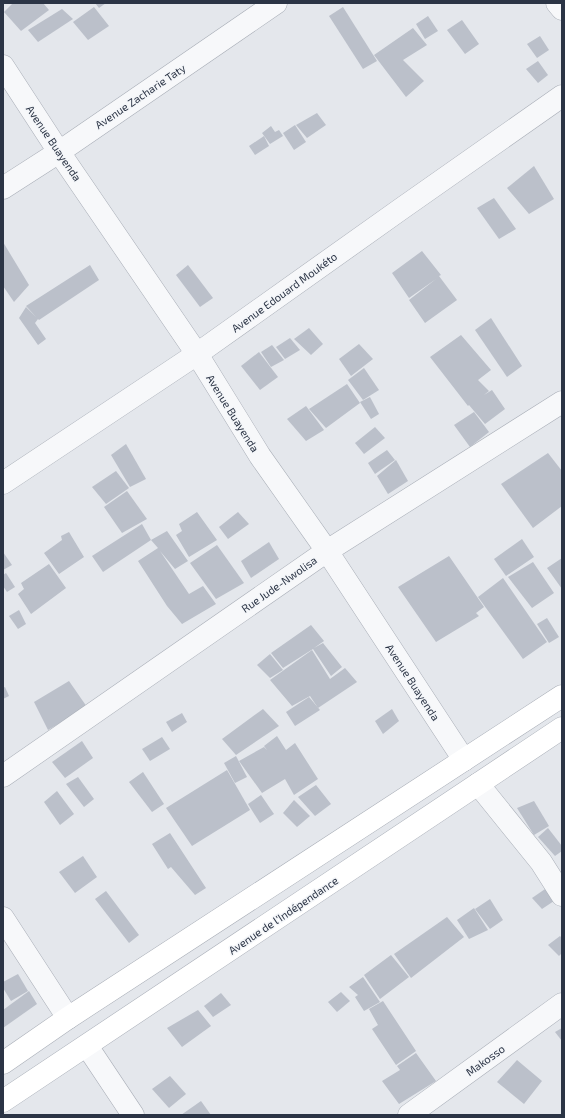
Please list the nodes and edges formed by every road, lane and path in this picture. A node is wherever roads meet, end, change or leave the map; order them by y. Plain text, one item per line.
1 (276, 3) edge
2 (558, 3) edge
3 (562, 9) edge
4 (3, 66) edge
5 (562, 96) edge
6 (59, 152) junction
7 (3, 188) edge
8 (198, 354) junction
9 (562, 402) edge
10 (3, 483) edge
11 (327, 551) junction
12 (562, 696) edge
13 (562, 728) edge
14 (464, 760) junction
15 (3, 776) edge
16 (478, 784) junction
17 (562, 895) edge
18 (3, 918) edge
19 (562, 1004) edge
20 (68, 1018) junction
21 (87, 1046) junction
22 (3, 1063) edge
23 (3, 1101) edge
24 (133, 1115) edge
25 (409, 1115) edge

1 - 6 street, Avenue Zacharie Taty
2 - 3 street
4 - 6 street, Avenue Buayenda
5 - 8 street, Avenue Edouard Moukéto
6 - 7 street, Avenue Zacharie Taty
6 - 8 street, Avenue Buayenda
8 - 10 street, Avenue Edouard Moukéto
8 - 11 street, Avenue Buayenda
9 - 11 street, Rue Jude-Nwolisa
11 - 14 street, Avenue Buayenda
11 - 15 street, Rue Jude-Nwolisa
12 - 14 street
13 - 16 street, Avenue de l'Indépendance
14 - 20 street
16 - 17 street
16 - 21 street, Avenue de l'Indépendance
18 - 20 street
19 - 25 street, Makosso
20 - 22 street
21 - 23 street, Avenue de l'Indépendance
21 - 24 street

